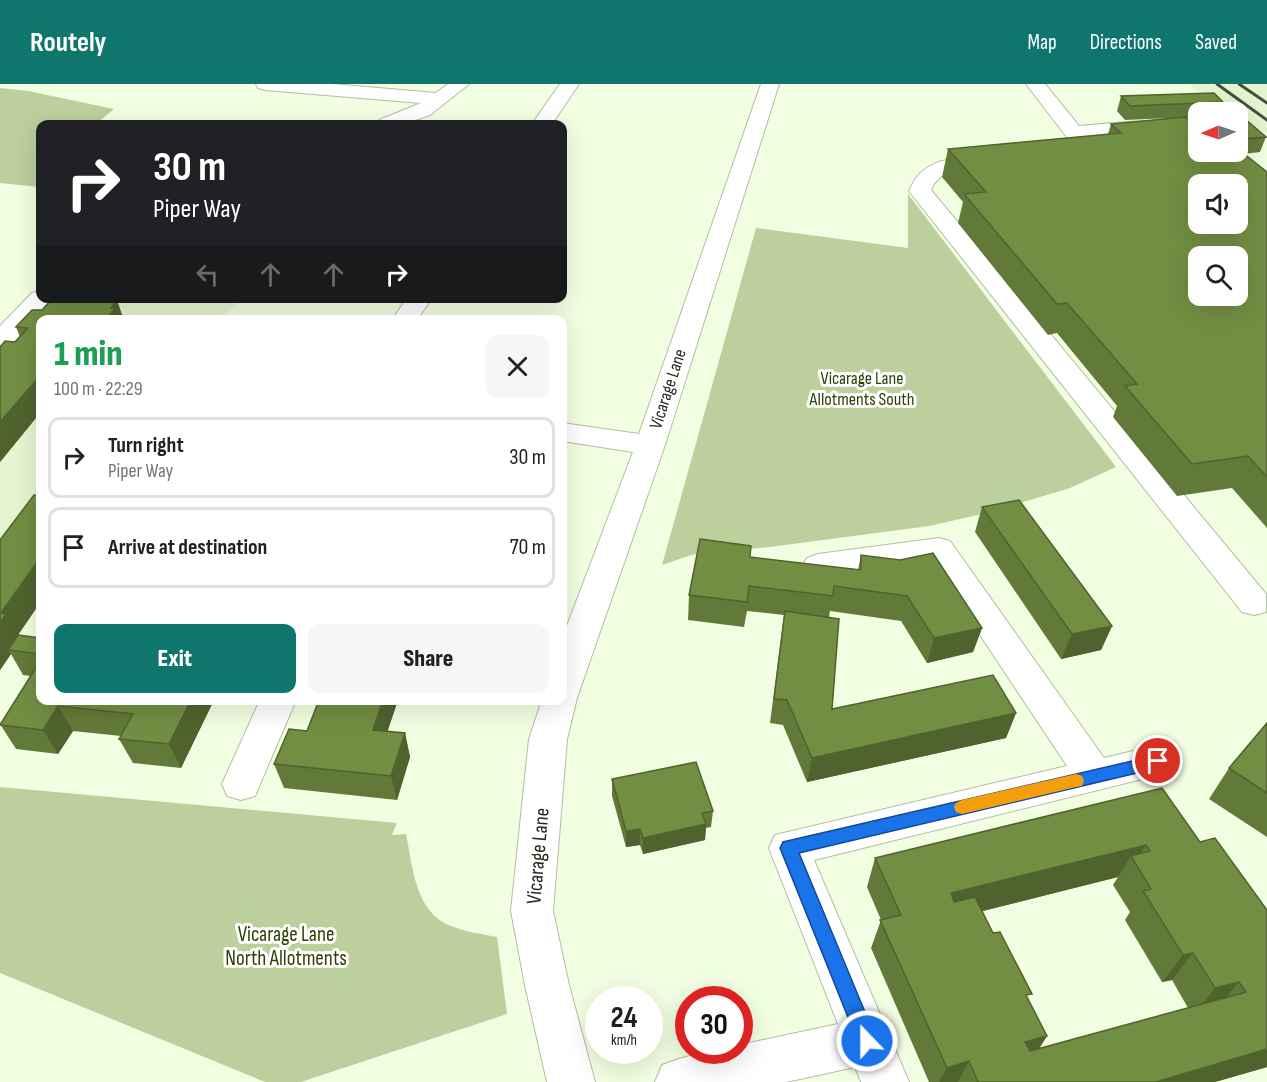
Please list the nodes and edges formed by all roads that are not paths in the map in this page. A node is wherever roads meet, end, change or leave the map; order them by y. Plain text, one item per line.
1 (266, 84) edge
2 (460, 84) edge
3 (570, 84) edge
4 (770, 84) edge
5 (1035, 84) edge
6 (440, 99) junction
7 (402, 120) edge
8 (545, 120) edge
9 (1188, 129) edge
10 (1074, 133) junction
11 (1046, 158) edge
12 (1012, 161) edge
13 (36, 303) edge
14 (1, 339) edge
15 (567, 433) edge
16 (650, 445) junction
17 (818, 566) edge
18 (1254, 603) dead end
19 (567, 677) edge
20 (276, 705) edge
21 (558, 705) edge
22 (1158, 761) dead end
23 (1095, 776) junction
24 (241, 784) dead end
25 (867, 1041) junction
26 (571, 1082) edge
27 (679, 1082) edge
28 (885, 1082) edge

1 - 6 street
2 - 6 street
3 - 8 street
4 - 16 street, Vicarage Lane
5 - 10 street
6 - 7 street
9 - 10 street
10 - 11 street
12 - 18 street
13 - 14 street
15 - 16 street
16 - 19 street, Vicarage Lane
17 - 23 street
20 - 24 street
21 - 26 street, Vicarage Lane
22 - 23 street
23 - 25 street
25 - 27 street
25 - 28 street

